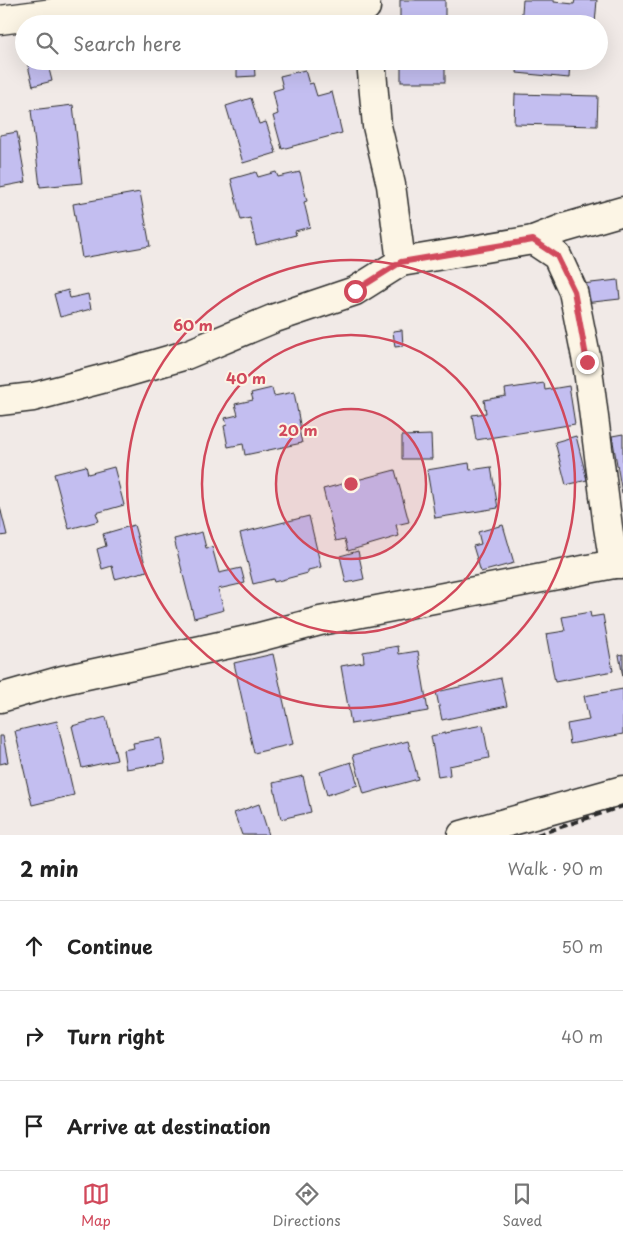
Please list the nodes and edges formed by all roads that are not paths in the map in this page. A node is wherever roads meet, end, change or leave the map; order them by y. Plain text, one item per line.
1 (367, 10) edge
2 (38, 15) edge
3 (15, 18) edge
4 (0, 20) edge
5 (372, 70) edge
6 (623, 211) edge
7 (564, 228) junction
8 (533, 240) junction
9 (557, 256) junction
10 (401, 262) junction
11 (0, 401) edge
12 (619, 564) edge
13 (0, 698) edge
14 (623, 790) edge
15 (462, 835) edge

1 - 2 street
3 - 4 street
5 - 10 street
6 - 7 street
7 - 8 street
7 - 9 street
8 - 9 street
8 - 10 street
9 - 12 street
10 - 11 street
12 - 13 street
14 - 15 street

